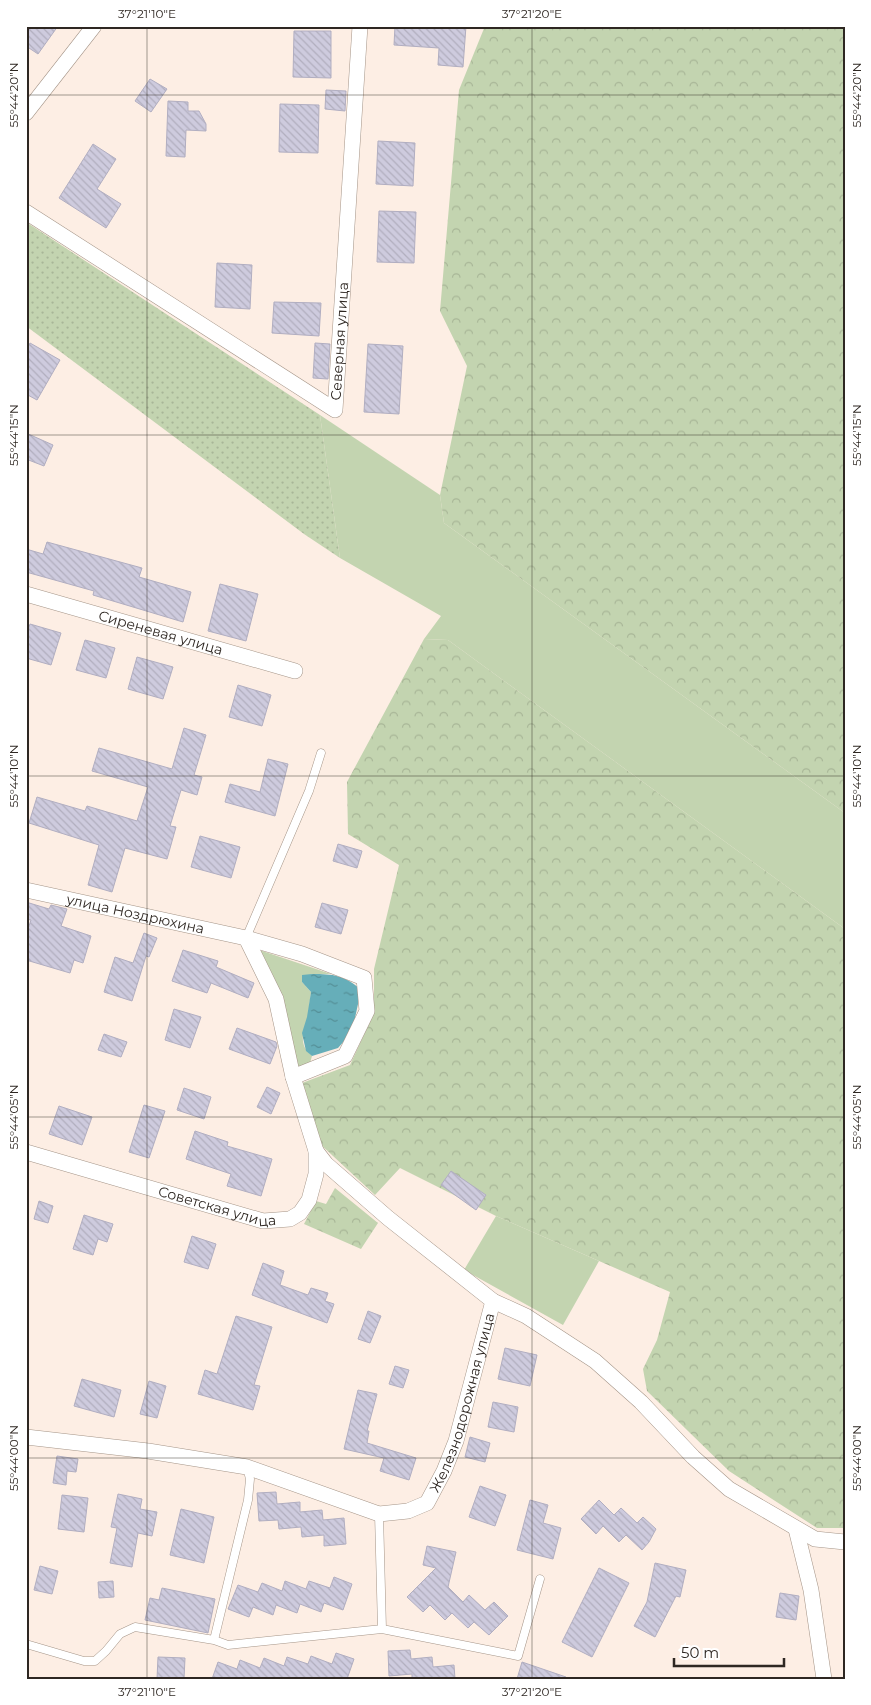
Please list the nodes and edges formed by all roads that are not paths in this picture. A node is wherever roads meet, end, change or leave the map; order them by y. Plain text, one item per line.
1 (94, 26) edge
2 (360, 26) edge
3 (26, 113) edge
4 (26, 212) edge
5 (26, 594) edge
6 (295, 672) dead end
7 (321, 753) dead end
8 (26, 890) edge
9 (246, 938) junction
10 (293, 1077) junction
11 (316, 1151) junction
12 (26, 1152) edge
13 (493, 1300) junction
14 (26, 1437) edge
15 (247, 1467) junction
16 (379, 1514) junction
17 (796, 1529) junction
18 (845, 1542) edge
19 (540, 1579) dead end
20 (382, 1629) junction
21 (214, 1640) junction
22 (26, 1644) edge
23 (824, 1679) edge

1 - 3 street
2 - 4 street, Северная улица
5 - 6 street, Сиреневая улица
7 - 9 lane
8 - 9 street, улица Ноздрюхина
9 - 10 street, Советская улица
9 - 10 street, улица Ноздрюхина
10 - 11 street, Советская улица
11 - 12 street, Советская улица
11 - 13 street, Железнодорожная улица
13 - 16 street, Железнодорожная улица
13 - 17 street
14 - 15 street, Железнодорожная улица
15 - 16 street, Железнодорожная улица
15 - 21 lane
16 - 20 lane
17 - 18 street
17 - 23 street
19 - 20 lane
20 - 21 lane
21 - 22 lane

